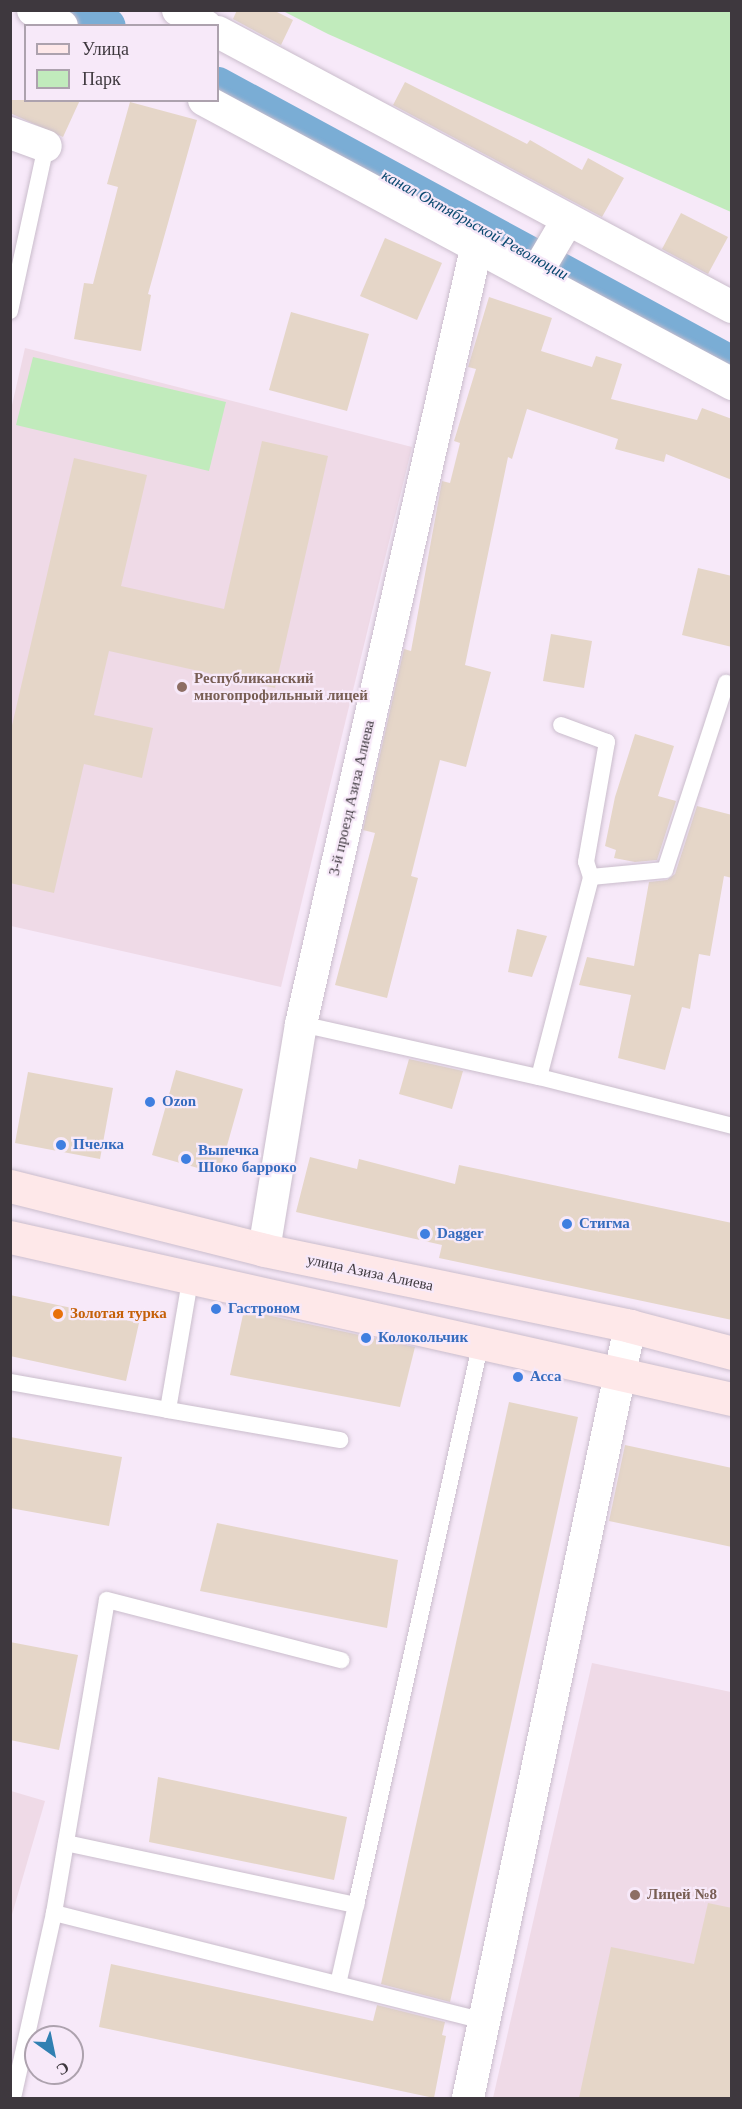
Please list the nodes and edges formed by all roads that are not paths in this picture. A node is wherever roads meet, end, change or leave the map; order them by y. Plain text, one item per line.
1 (33, 10) edge
2 (178, 10) edge
3 (58, 24) edge
4 (202, 24) edge
5 (219, 33) edge
6 (208, 102) edge
7 (10, 133) edge
8 (46, 146) joint
9 (567, 221) junction
10 (477, 244) junction
11 (534, 277) junction
12 (732, 308) edge
13 (10, 311) edge
14 (732, 384) edge
15 (726, 683) dead end
16 (561, 725) dead end
17 (591, 877) junction
18 (302, 1024) junction
19 (539, 1077) junction
20 (732, 1126) edge
21 (10, 1186) edge
22 (10, 1237) edge
23 (264, 1250) junction
24 (191, 1275) junction
25 (630, 1326) junction
26 (481, 1342) junction
27 (732, 1353) edge
28 (620, 1373) junction
29 (10, 1382) edge
30 (732, 1399) edge
31 (168, 1410) junction
32 (340, 1440) dead end
33 (341, 1660) dead end
34 (66, 1843) junction
35 (356, 1905) junction
36 (54, 1912) junction
37 (338, 1984) junction
38 (484, 2021) junction
39 (13, 2098) edge
40 (468, 2098) edge

1 - 3 street
2 - 4 street
5 - 9 street
6 - 10 street
7 - 8 street
8 - 13 lane
9 - 11 street
9 - 12 street
10 - 11 street
10 - 18 street, 3-й проезд Азиза Алиева
11 - 14 street
15 - 17 lane
16 - 17 lane
17 - 19 lane
18 - 19 lane
18 - 23 street, 3-й проезд Азиза Алиева
19 - 20 lane
21 - 23 main road, улица Азиза Алиева
22 - 24 main road
23 - 25 main road, улица Азиза Алиева
24 - 26 main road
24 - 31 lane
25 - 27 main road, улица Азиза Алиева
25 - 28 street
26 - 28 main road
26 - 35 lane
28 - 30 main road
28 - 38 street
29 - 31 lane
31 - 32 lane
33 - 34 lane
34 - 35 lane
34 - 36 lane
35 - 37 lane
36 - 37 lane
36 - 39 lane
37 - 38 lane
38 - 40 street

